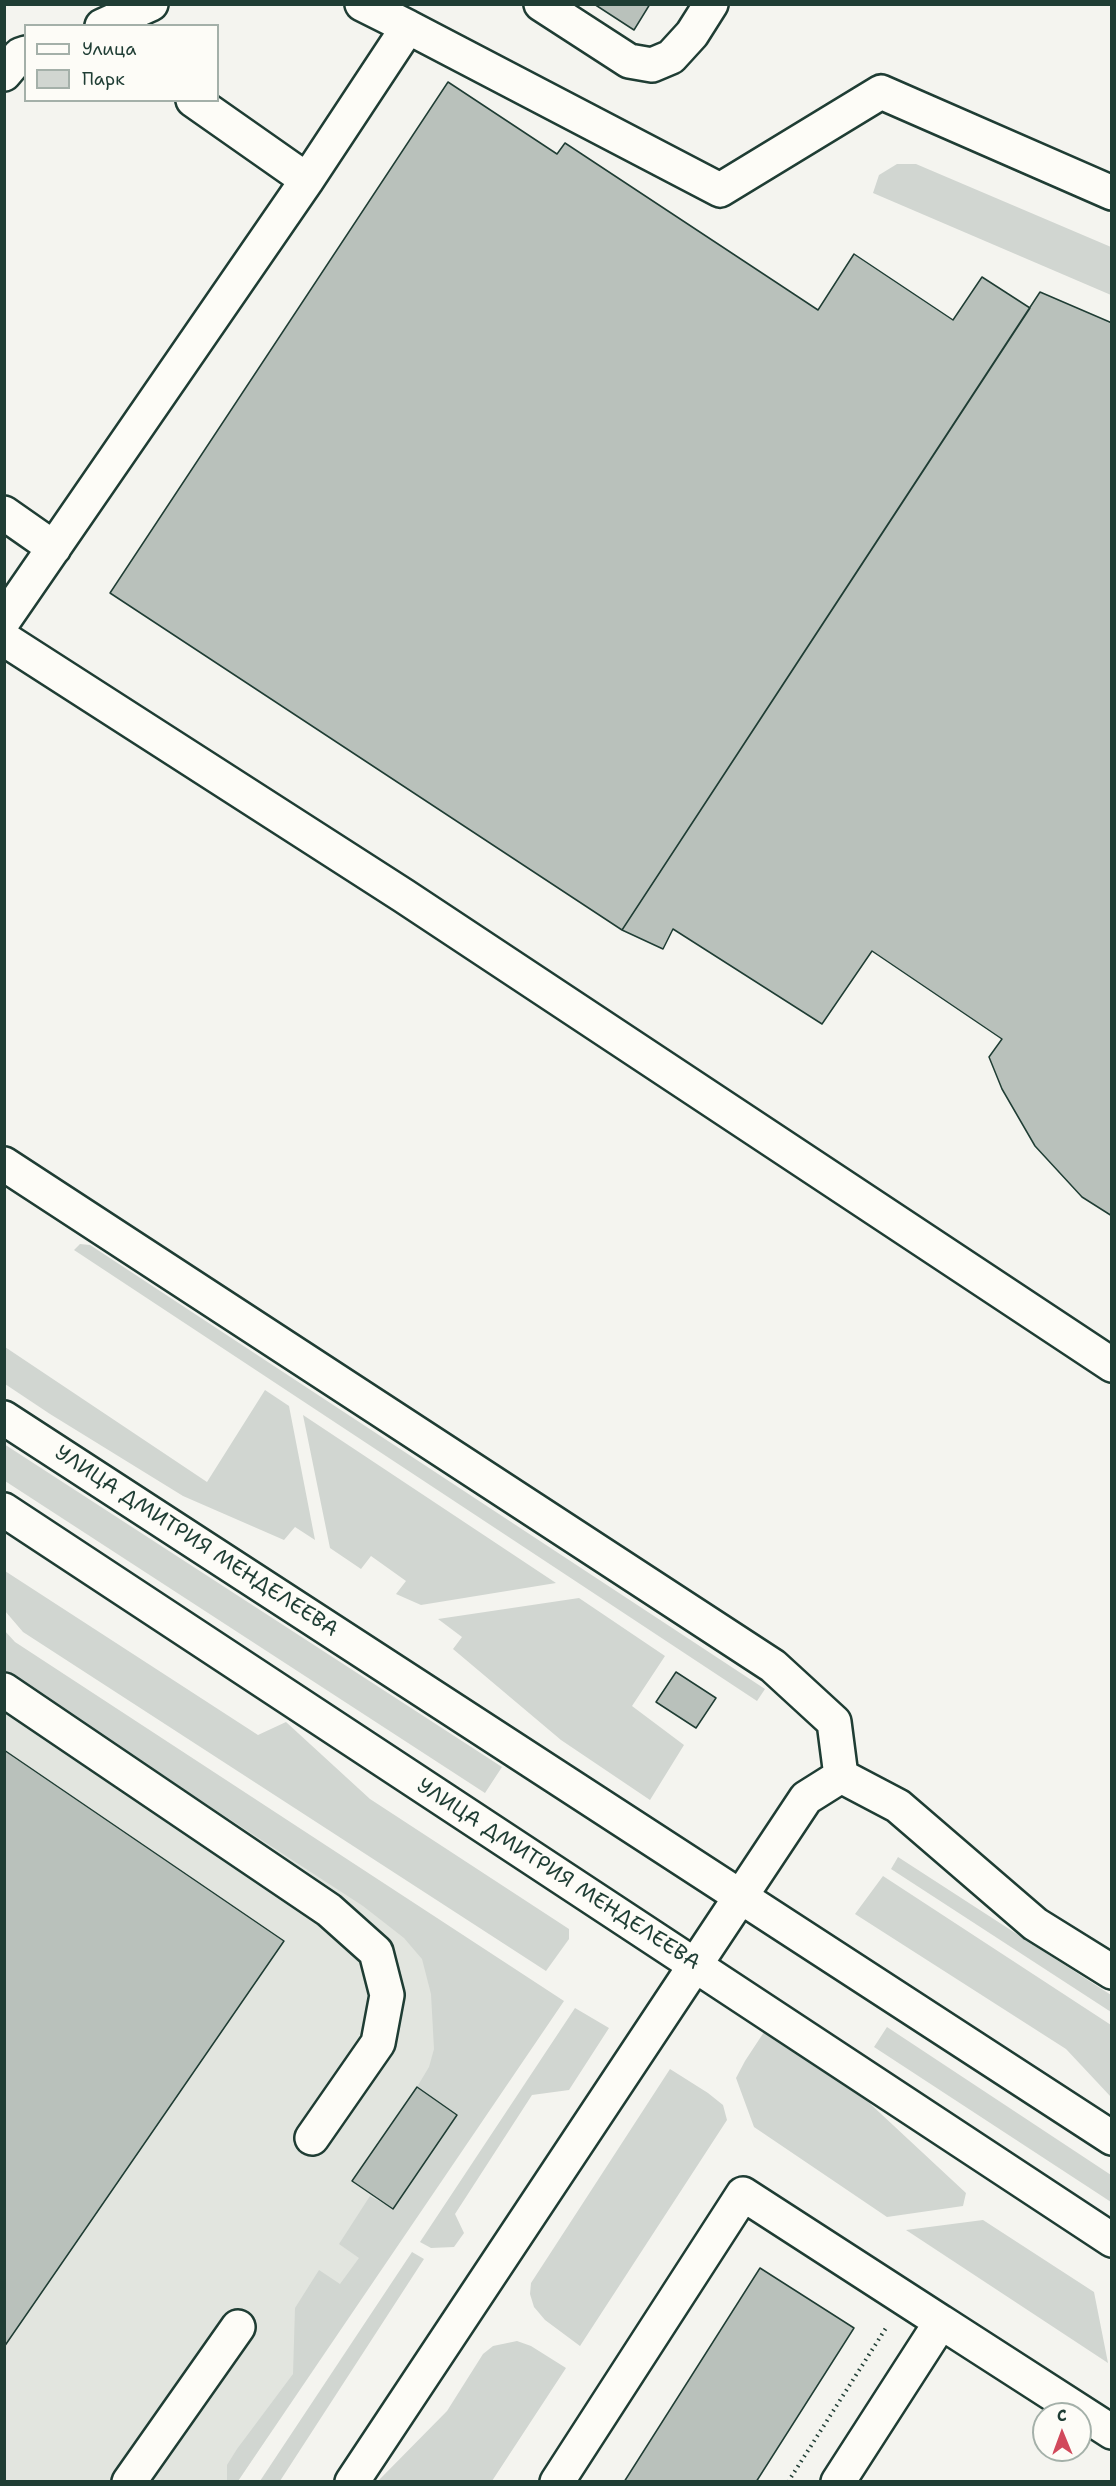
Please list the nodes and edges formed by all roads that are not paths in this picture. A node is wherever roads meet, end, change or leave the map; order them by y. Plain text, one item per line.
1 (151, 4) edge
2 (362, 4) edge
3 (541, 4) edge
4 (711, 4) edge
5 (106, 24) edge
6 (408, 27) junction
7 (24, 54) edge
8 (4, 74) edge
9 (196, 102) edge
10 (307, 180) junction
11 (1112, 193) edge
12 (4, 513) edge
13 (54, 548) junction
14 (4, 620) edge
15 (4, 639) edge
16 (7, 1170) edge
17 (1112, 1365) edge
18 (4, 1418) edge
19 (4, 1510) edge
20 (4, 1690) edge
21 (841, 1776) junction
22 (741, 1897) junction
23 (696, 1965) junction
24 (1112, 1971) edge
25 (312, 2138) dead end
26 (1112, 2138) edge
27 (1112, 2240) edge
28 (941, 2322) junction
29 (238, 2327) dead end
30 (1112, 2432) edge
31 (129, 2481) edge
32 (352, 2481) edge
33 (557, 2481) edge
34 (838, 2481) edge

1 - 5 street
2 - 6 street
3 - 4 street
6 - 10 street
6 - 11 street
7 - 8 street
9 - 10 street
10 - 13 street
12 - 13 street
13 - 14 street
15 - 17 street
16 - 21 street
18 - 22 street, УЛИЦА ДМИТРИЯ МЕНДЕЛЕЕВА
19 - 23 street, УЛИЦА ДМИТРИЯ МЕНДЕЛЕЕВА
20 - 25 street
21 - 22 street
21 - 24 street
22 - 23 street
22 - 26 street, УЛИЦА ДМИТРИЯ МЕНДЕЛЕЕВА
23 - 27 street, УЛИЦА ДМИТРИЯ МЕНДЕЛЕЕВА
23 - 32 street
28 - 30 street
28 - 33 street
28 - 34 street
29 - 31 street

